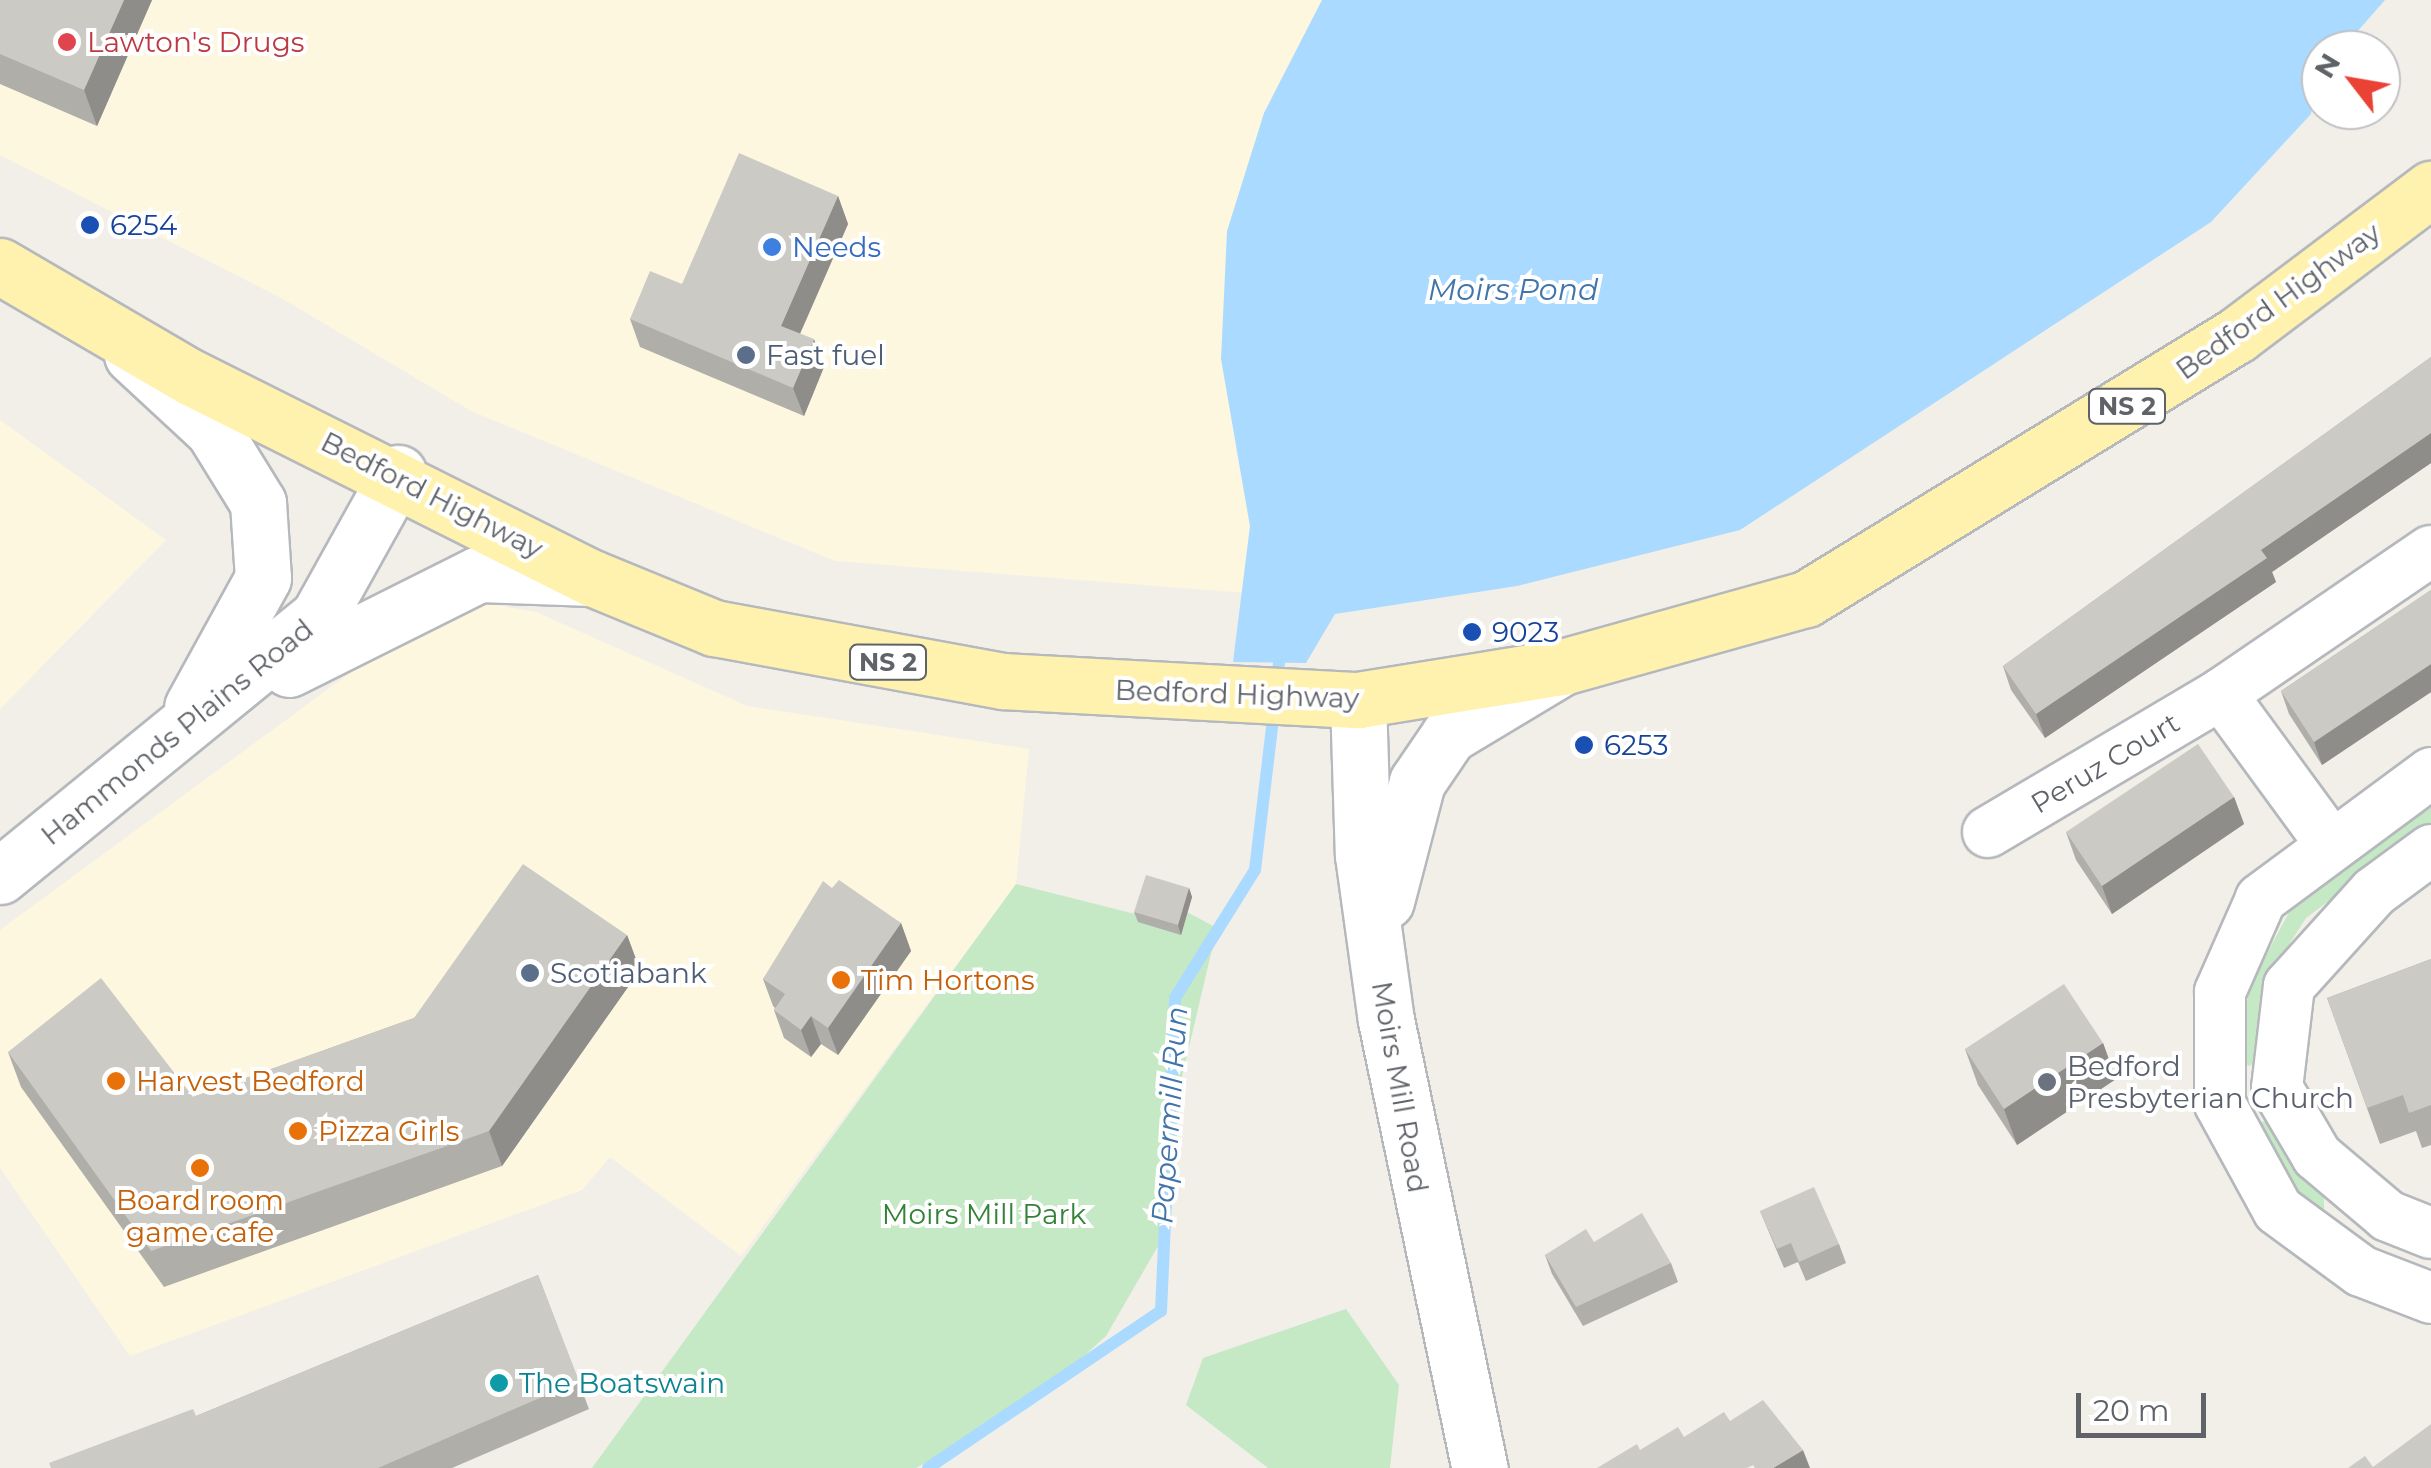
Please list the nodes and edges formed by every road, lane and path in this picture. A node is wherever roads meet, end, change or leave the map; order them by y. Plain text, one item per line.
1 (2431, 189) edge
2 (0, 266) edge
3 (108, 332) junction
4 (398, 473) junction
5 (2431, 552) edge
6 (592, 578) junction
7 (1562, 668) junction
8 (2221, 694) junction
9 (1334, 699) junction
10 (178, 732) junction
11 (2431, 773) edge
12 (1988, 832) dead end
13 (2330, 843) junction
14 (2431, 850) edge
15 (0, 876) edge
16 (1377, 958) junction
17 (2431, 1233) edge
18 (2431, 1298) edge
19 (1480, 1468) edge

1 - 7 main road, Bedford Highway / NS 2
2 - 3 main road, Bedford Highway / NS 2
3 - 4 main road, Bedford Highway / NS 2
3 - 10 main road
4 - 6 main road, Bedford Highway / NS 2
4 - 10 main road, Hammonds Plains Road
5 - 8 street, Peruz Court
6 - 9 main road, Bedford Highway / NS 2
6 - 10 main road
7 - 9 main road, Bedford Highway / NS 2
7 - 16 main road
8 - 12 street, Peruz Court
8 - 13 street
9 - 16 main road, Moirs Mill Road
10 - 15 main road, Hammonds Plains Road
11 - 13 street
13 - 18 street
14 - 17 street
16 - 19 main road, Moirs Mill Road

